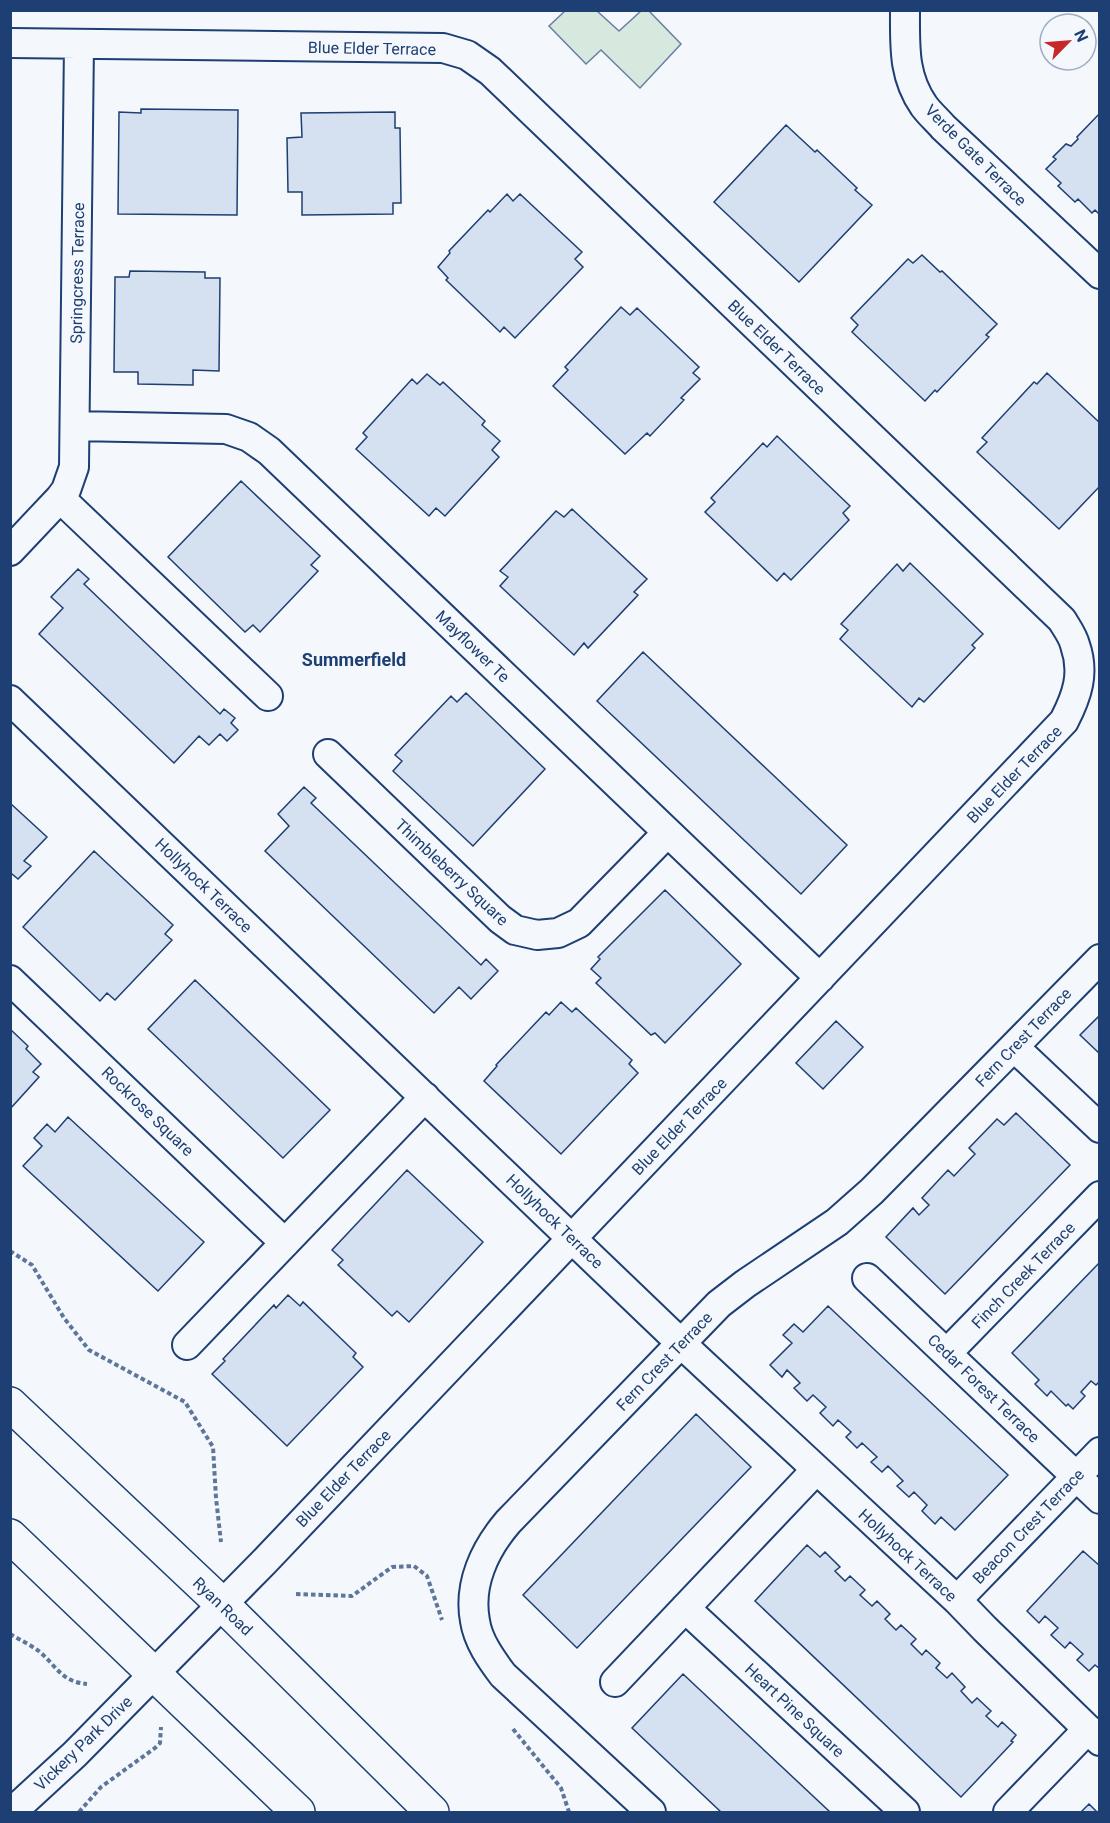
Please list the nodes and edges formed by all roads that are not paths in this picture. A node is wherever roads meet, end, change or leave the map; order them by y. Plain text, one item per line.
1 (905, 10) edge
2 (10, 43) edge
3 (80, 44) junction
4 (1100, 274) edge
5 (75, 426) junction
6 (60, 498) junction
7 (10, 551) edge
8 (268, 696) dead end
9 (10, 700) edge
10 (328, 754) dead end
11 (667, 832) junction
12 (1100, 958) edge
13 (820, 978) junction
14 (10, 980) edge
15 (1014, 1047) junction
16 (425, 1096) junction
17 (1100, 1128) edge
18 (1100, 1196) edge
19 (572, 1238) junction
20 (285, 1243) junction
21 (867, 1278) dead end
22 (681, 1343) junction
23 (187, 1345) dead end
24 (947, 1353) junction
25 (10, 1404) edge
26 (1100, 1452) edge
27 (816, 1470) junction
28 (1075, 1476) junction
29 (1100, 1499) edge
30 (10, 1536) edge
31 (957, 1600) junction
32 (222, 1604) junction
33 (685, 1608) junction
34 (154, 1673) junction
35 (615, 1682) dead end
36 (1094, 1735) edge
37 (12, 1812) edge
38 (298, 1812) edge
39 (432, 1812) edge
40 (651, 1812) edge
41 (905, 1812) edge
42 (1008, 1812) edge

1 - 4 street, Verde Gate Terrace
2 - 3 street, Blue Elder Terrace
3 - 5 street, Springcress Terrace
3 - 13 street, Blue Elder Terrace
5 - 6 street, Springcress Terrace
5 - 11 street, Mayflower Te
6 - 7 street, Springcress Terrace
6 - 8 street
9 - 16 street, Hollyhock Terrace
10 - 11 street, Thimbleberry Square
11 - 13 street, Mayflower Te
12 - 15 street, Fern Crest Terrace
13 - 19 street, Blue Elder Terrace
14 - 20 street, Rockrose Square
15 - 17 street
15 - 22 street, Fern Crest Terrace
16 - 19 street, Hollyhock Terrace
16 - 20 street
18 - 24 street, Finch Creek Terrace
19 - 22 street, Hollyhock Terrace
19 - 32 street, Blue Elder Terrace
20 - 23 street
21 - 24 street, Cedar Forest Terrace
22 - 27 street, Hollyhock Terrace
22 - 40 street, Fern Crest Terrace
24 - 28 street, Cedar Forest Terrace
25 - 32 main road, Ryan Road
26 - 28 street, Beacon Crest Terrace
27 - 31 street, Hollyhock Terrace
27 - 33 street
28 - 29 street, Cedar Forest Terrace
28 - 31 street, Beacon Crest Terrace
30 - 34 main road
31 - 36 street, Hollyhock Terrace
32 - 34 street, Blue Elder Terrace
32 - 39 main road, Ryan Road
33 - 35 street
33 - 41 street, Heart Pine Square
34 - 37 street, Vickery Park Drive
34 - 38 main road
36 - 42 street

